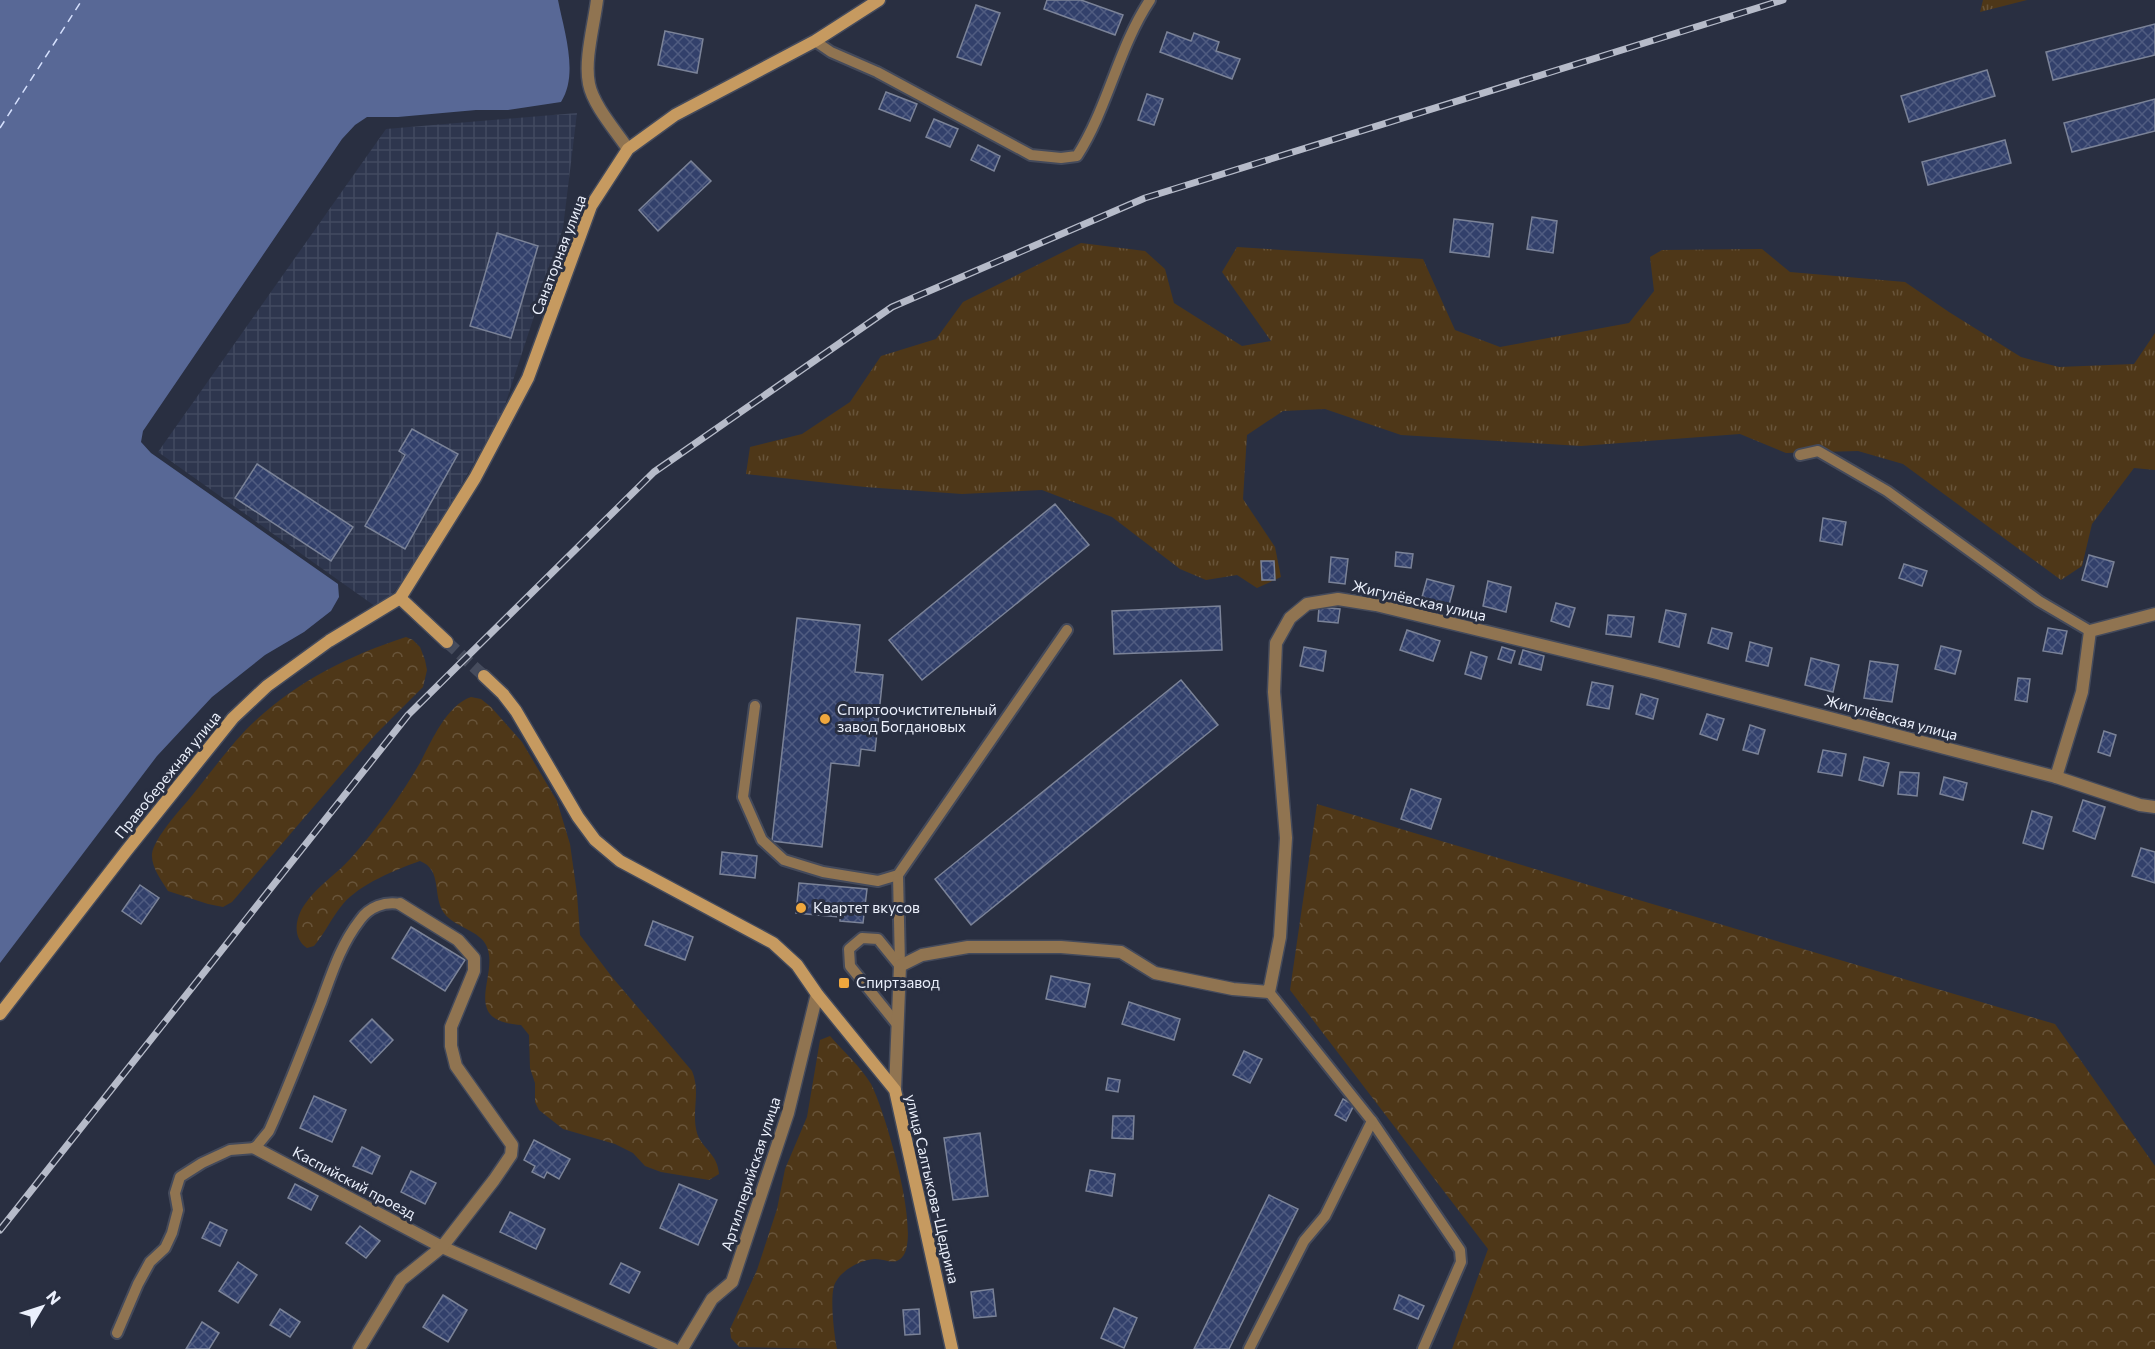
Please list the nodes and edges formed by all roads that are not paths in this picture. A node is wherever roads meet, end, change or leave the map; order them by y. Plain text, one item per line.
1 (597, 0) edge
2 (879, 0) edge
3 (1150, 0) edge
4 (815, 41) junction
5 (628, 149) junction
6 (1800, 455) dead end
7 (400, 597) junction
8 (2155, 614) edge
9 (1067, 630) dead end
10 (2090, 631) junction
11 (447, 642) tunnel mouth
12 (484, 676) tunnel mouth
13 (754, 706) dead end
14 (2056, 777) junction
15 (2155, 807) edge
16 (898, 875) junction
17 (400, 904) joint
18 (900, 966) junction
19 (1269, 992) junction
20 (817, 994) junction
21 (0, 1014) edge
22 (897, 1023) junction
23 (895, 1090) junction
24 (1372, 1121) junction
25 (255, 1148) junction
26 (442, 1247) junction
27 (117, 1333) dead end
28 (359, 1349) edge
29 (673, 1349) edge
30 (682, 1349) edge
31 (952, 1349) edge
32 (1249, 1349) edge
33 (1423, 1349) edge

1 - 5 street
2 - 4 main road, Санаторная улица
3 - 4 lane
4 - 5 main road, Санаторная улица
5 - 7 main road, Санаторная улица
6 - 10 lane
7 - 11 main road
7 - 21 main road, Правобережная улица
8 - 10 street
9 - 16 lane
10 - 14 street
12 - 20 main road, улица Салтыкова-Щедрина
13 - 16 lane
14 - 15 street, Жигулёвская улица
14 - 19 street, Жигулёвская улица
16 - 18 lane
17 - 25 lane
17 - 26 street
18 - 19 street
18 - 22 street
18 - 22 lane
19 - 24 lane
20 - 23 main road, улица Салтыкова-Щедрина
20 - 30 street, Артиллерийская улица
22 - 23 street
23 - 31 main road, улица Салтыкова-Щедрина
24 - 32 lane
24 - 33 lane
25 - 26 street, Каспийский проезд
25 - 27 lane
26 - 28 street
26 - 29 street, Каспийский проезд

